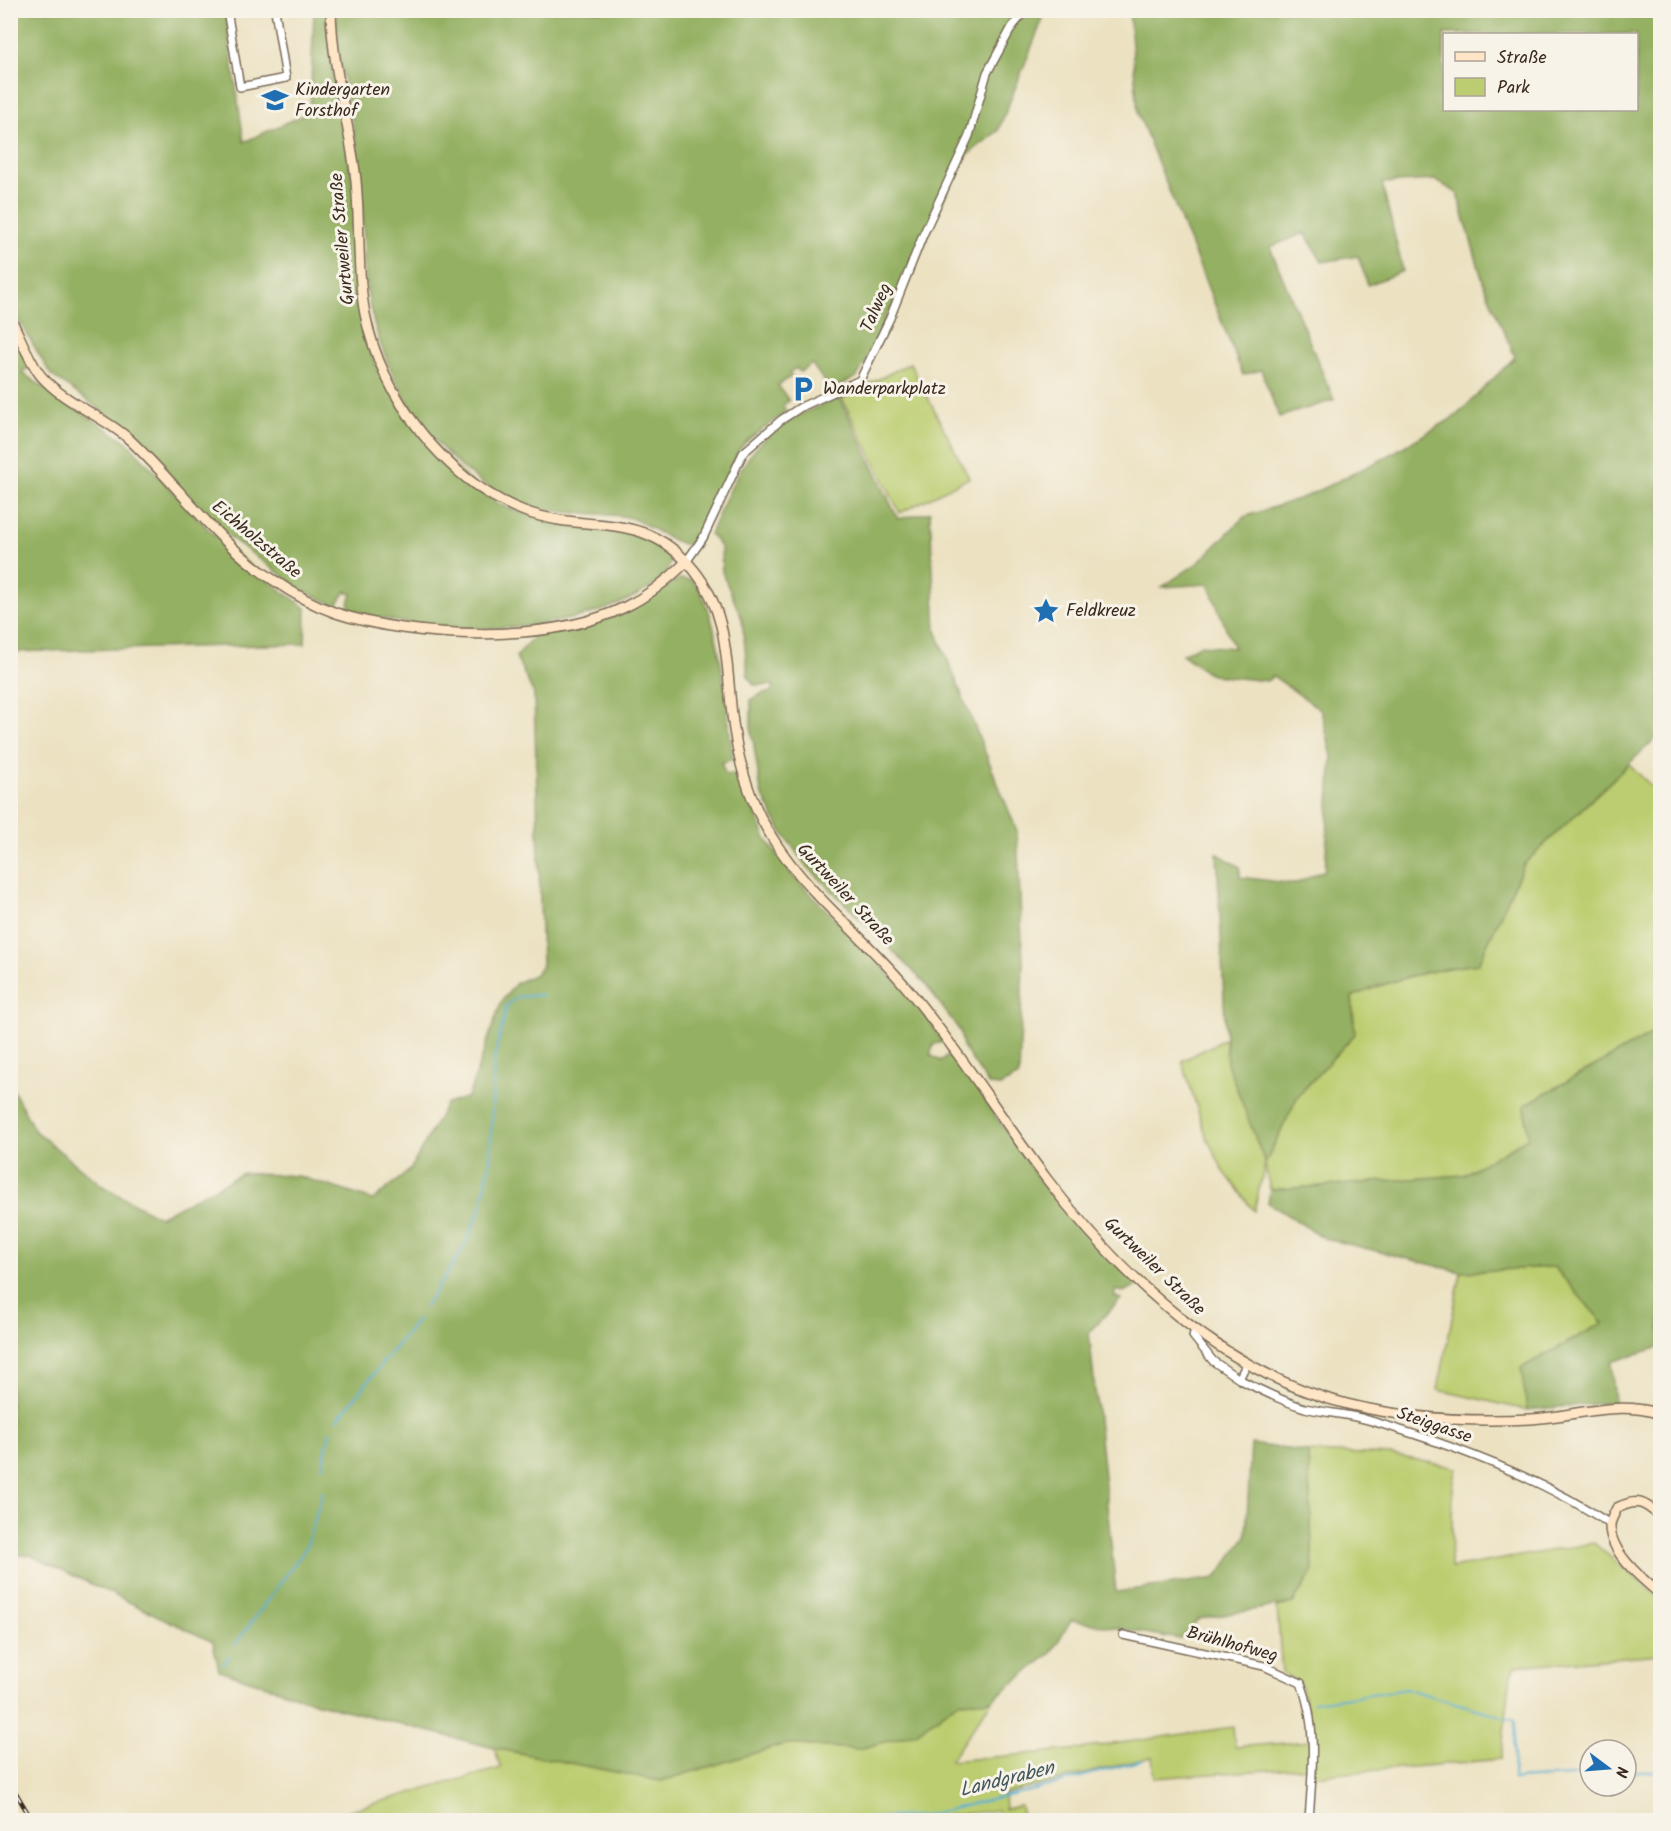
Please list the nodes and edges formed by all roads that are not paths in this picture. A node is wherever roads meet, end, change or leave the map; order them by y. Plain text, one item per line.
1 (227, 10) edge
2 (274, 10) edge
3 (331, 10) edge
4 (1026, 10) edge
5 (10, 317) edge
6 (686, 562) junction
7 (1195, 1330) junction
8 (1246, 1365) junction
9 (1239, 1379) junction
10 (1660, 1414) edge
11 (1660, 1516) edge
12 (1610, 1524) junction
13 (1660, 1594) edge
14 (1123, 1635) dead end
15 (1309, 1821) edge

1 - 2 street
3 - 6 main road, Gurtweiler Straße
4 - 6 street, Talweg
5 - 6 main road, Eichholzstraße
6 - 7 main road, Gurtweiler Straße
7 - 8 main road, Gurtweiler Straße
7 - 9 street, Steiggasse
8 - 9 street
8 - 10 main road, Gurtweiler Straße
9 - 12 street, Steiggasse
11 - 12 main road
12 - 13 main road
14 - 15 street, Brühlhofweg

